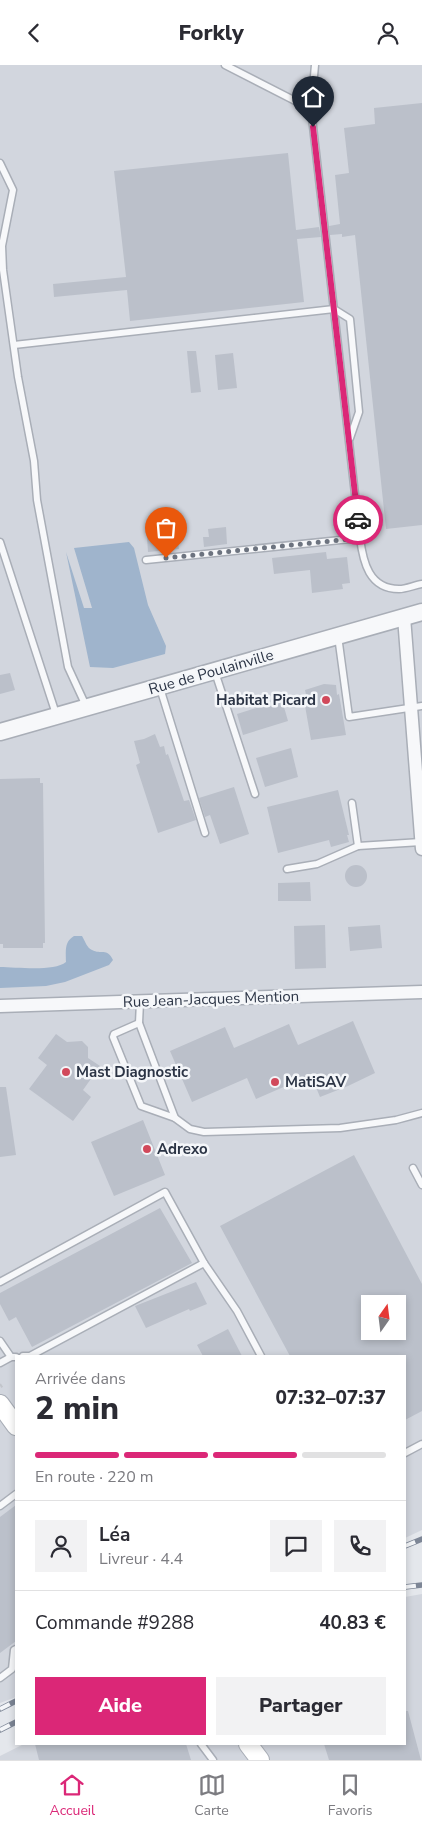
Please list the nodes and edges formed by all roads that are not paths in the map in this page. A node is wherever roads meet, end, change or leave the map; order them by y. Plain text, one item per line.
1 (225, 65) edge
2 (315, 65) edge
3 (311, 109) junction
4 (0, 163) edge
5 (334, 309) junction
6 (14, 345) junction
7 (349, 441) junction
8 (360, 538) junction
9 (0, 542) edge
10 (146, 559) dead end
11 (422, 584) edge
12 (422, 612) edge
13 (404, 617) junction
14 (338, 636) junction
15 (215, 670) junction
16 (160, 686) junction
17 (87, 707) junction
18 (416, 707) edge
19 (56, 715) junction
20 (0, 732) edge
21 (255, 794) dead end
22 (352, 803) dead end
23 (205, 833) dead end
24 (422, 842) edge
25 (358, 846) junction
26 (422, 849) edge
27 (287, 869) dead end
28 (422, 992) edge
29 (140, 1002) junction
30 (0, 1006) edge
31 (139, 1023) junction
32 (422, 1113) edge
33 (175, 1118) junction
34 (413, 1168) dead end
35 (422, 1185) edge
36 (204, 1263) junction
37 (0, 1282) edge
38 (0, 1341) edge
39 (30, 1355) edge
40 (260, 1355) edge
41 (14, 1357) edge
42 (0, 1363) edge
43 (0, 1406) edge
44 (15, 1426) edge
45 (422, 1444) edge
46 (406, 1452) edge
47 (15, 1495) edge
48 (0, 1506) edge
49 (15, 1650) edge
50 (14, 1669) edge
51 (0, 1678) edge
52 (202, 1745) edge
53 (249, 1745) edge
54 (213, 1760) edge
55 (260, 1760) edge

1 - 3 lane
2 - 3 lane
3 - 5 lane
4 - 6 lane
5 - 6 lane
5 - 7 lane
5 - 7 lane
6 - 17 lane
7 - 8 lane
8 - 10 lane
8 - 11 lane
9 - 19 lane
12 - 13 street, Rue de Poulainville
13 - 14 street, Rue de Poulainville
13 - 18 street
14 - 15 street, Rue de Poulainville
14 - 18 lane
15 - 16 street, Rue de Poulainville
15 - 21 lane
16 - 17 street, Rue de Poulainville
16 - 23 lane
17 - 19 street, Rue de Poulainville
18 - 24 street
19 - 20 street, Rue de Poulainville
22 - 25 lane
24 - 25 lane
24 - 26 street
25 - 27 lane
28 - 29 street, Rue Jean-Jacques Mention
29 - 30 street, Rue Jean-Jacques Mention
29 - 31 lane
31 - 33 lane
31 - 33 lane
32 - 33 lane
34 - 35 lane
36 - 37 lane
36 - 39 lane
36 - 40 lane
38 - 41 lane
41 - 42 lane
43 - 44 main road
45 - 46 lane
47 - 48 lane
49 - 50 lane
50 - 51 lane
52 - 54 lane
53 - 55 main road

